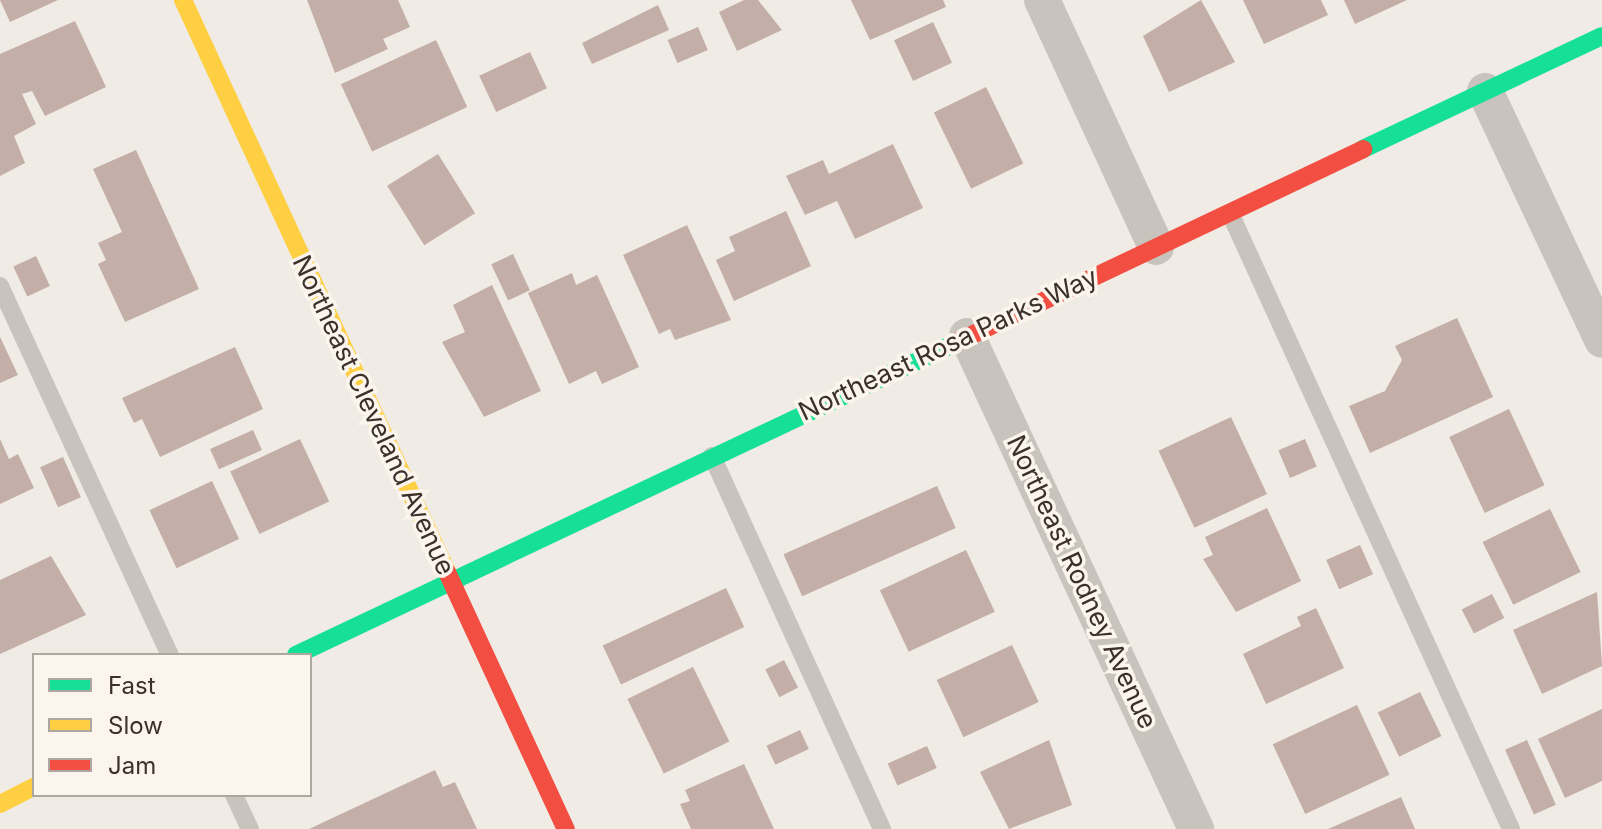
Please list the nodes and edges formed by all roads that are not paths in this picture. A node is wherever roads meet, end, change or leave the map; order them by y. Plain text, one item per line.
1 (183, 0) edge
2 (1042, 0) edge
3 (1602, 36) edge
4 (1485, 91) junction
5 (1229, 212) junction
6 (1156, 247) junction
7 (0, 286) edge
8 (967, 336) junction
9 (1602, 340) edge
10 (712, 455) junction
11 (450, 579) junction
12 (169, 653) edge
13 (300, 653) edge
14 (32, 788) edge
15 (235, 797) edge
16 (0, 804) edge
17 (250, 829) edge
18 (566, 829) edge
19 (882, 829) edge
20 (1196, 829) edge
21 (1511, 829) edge

1 - 11 street, Northeast Cleveland Avenue
2 - 6 street
3 - 4 street, Northeast Rosa Parks Way
4 - 5 street, Northeast Rosa Parks Way
4 - 9 street
5 - 6 street, Northeast Rosa Parks Way
5 - 21 lane
6 - 8 street, Northeast Rosa Parks Way
7 - 12 lane
8 - 10 street, Northeast Rosa Parks Way
8 - 20 street, Northeast Rodney Avenue
10 - 11 street, Northeast Rosa Parks Way
10 - 19 lane
11 - 13 street, Northeast Rosa Parks Way
11 - 18 street, Northeast Cleveland Avenue
14 - 16 street
15 - 17 lane

